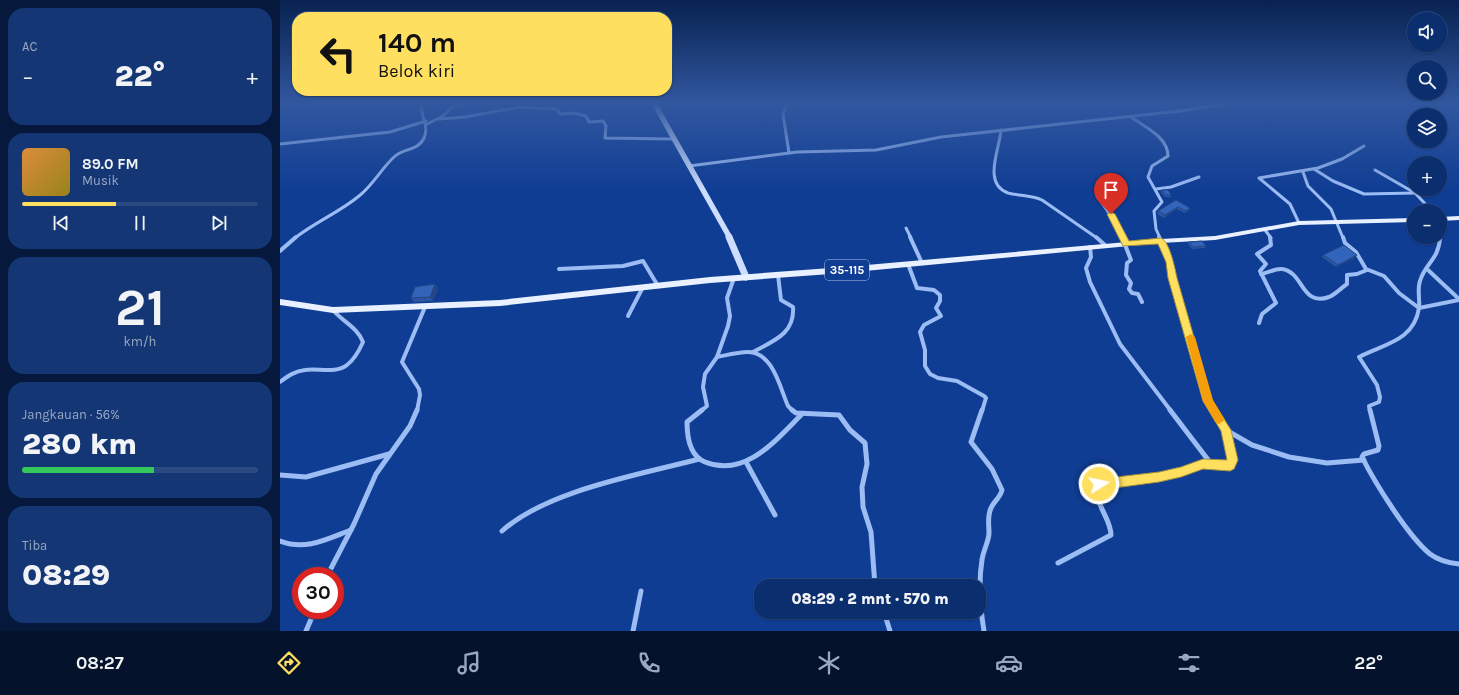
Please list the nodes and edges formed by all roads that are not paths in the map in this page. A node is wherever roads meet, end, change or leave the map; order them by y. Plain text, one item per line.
1 (386, 132) edge
2 (425, 132) edge
3 (605, 132) edge
4 (670, 132) edge
5 (786, 132) edge
6 (982, 132) edge
7 (1001, 132) edge
8 (1154, 132) edge
9 (674, 138) junction
10 (280, 144) edge
11 (1364, 146) dead end
12 (789, 153) junction
13 (689, 166) junction
14 (1313, 169) junction
15 (1375, 170) dead end
16 (1303, 172) junction
17 (1199, 177) dead end
18 (1407, 188) edge
19 (1156, 189) junction
20 (1407, 193) edge
21 (1097, 196) dead end
22 (1418, 196) edge
23 (1425, 204) edge
24 (1459, 218) edge
25 (1447, 219) edge
26 (1338, 220) junction
27 (1407, 220) edge
28 (1299, 223) junction
29 (906, 228) dead end
30 (1265, 230) junction
31 (1161, 241) junction
32 (1126, 244) junction
33 (1440, 244) edge
34 (1106, 246) junction
35 (1090, 247) junction
36 (280, 251) edge
37 (922, 263) junction
38 (908, 264) junction
39 (559, 269) dead end
40 (1367, 270) junction
41 (1428, 270) junction
42 (1261, 274) junction
43 (778, 275) junction
44 (746, 277) junction
45 (734, 278) junction
46 (658, 286) junction
47 (642, 287) junction
48 (1459, 300) edge
49 (280, 302) edge
50 (1142, 302) dead end
51 (425, 307) junction
52 (1419, 308) junction
53 (333, 310) junction
54 (628, 316) dead end
55 (1259, 323) dead end
56 (753, 352) junction
57 (718, 357) junction
58 (280, 382) edge
59 (801, 415) junction
60 (1226, 430) junction
61 (390, 454) junction
62 (699, 459) junction
63 (1364, 460) junction
64 (746, 462) junction
65 (1212, 464) junction
66 (280, 475) edge
67 (775, 515) dead end
68 (351, 530) junction
69 (502, 531) dead end
70 (280, 541) edge
71 (1058, 563) dead end
72 (1459, 564) edge
73 (332, 567) edge
74 (874, 579) edge
75 (641, 591) dead end
76 (311, 619) edge
77 (886, 619) edge
78 (306, 631) edge
79 (633, 631) edge
80 (890, 631) edge
81 (984, 631) edge

1 - 10 street
2 - 36 street
3 - 9 street
4 - 9 street
5 - 12 street
6 - 12 street
7 - 34 street
8 - 19 street
9 - 13 street
11 - 14 street
12 - 13 street
13 - 44 street
14 - 16 street
14 - 20 street
15 - 18 street
16 - 26 street
16 - 28 street
17 - 19 street
19 - 31 street
21 - 32 street
22 - 23 street
24 - 25 main road
26 - 27 main road, 35-115
26 - 28 main road, 35-115
26 - 40 street
28 - 30 main road, 35-115
29 - 37 street
30 - 31 main road, 35-115
30 - 42 street
31 - 32 main road, 35-115
31 - 60 street
32 - 34 main road, 35-115
32 - 50 street
33 - 41 street
34 - 35 main road, 35-115
35 - 37 main road, 35-115
35 - 65 street
37 - 38 main road, 35-115
38 - 43 main road, 35-115
38 - 81 street
39 - 46 street
40 - 42 street
40 - 52 street
41 - 48 street
41 - 52 street
42 - 55 street
43 - 44 main road, 35-115
43 - 56 street
44 - 45 main road, 35-115
45 - 46 main road, 35-115
45 - 57 street
46 - 47 main road, 35-115
47 - 51 main road, 35-115
47 - 54 street
48 - 52 street
49 - 53 main road, 35-115
51 - 53 main road, 35-115
51 - 61 street
52 - 63 street
53 - 58 street
56 - 57 street
56 - 59 street
57 - 62 street
59 - 64 street
59 - 74 street
60 - 63 street
60 - 65 street
61 - 66 street
61 - 68 street
62 - 64 street
62 - 69 street
63 - 72 street
64 - 67 street
65 - 71 street
68 - 70 street
68 - 73 street
75 - 79 street
76 - 78 street
77 - 80 street

